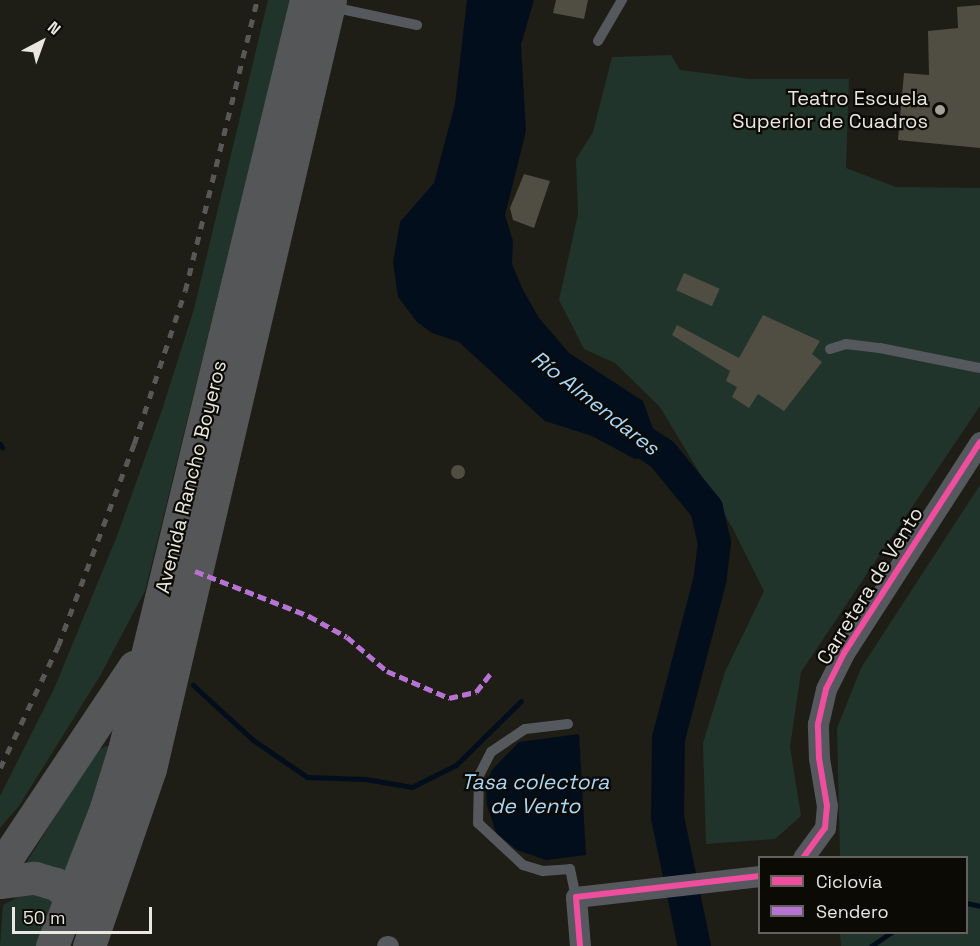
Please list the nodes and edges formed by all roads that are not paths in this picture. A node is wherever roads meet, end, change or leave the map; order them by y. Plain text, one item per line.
1 (622, 0) edge
2 (322, 2) edge
3 (417, 25) dead end
4 (598, 41) dead end
5 (830, 349) dead end
6 (980, 368) edge
7 (980, 442) edge
8 (160, 602) junction
9 (568, 724) dead end
10 (804, 856) edge
11 (0, 868) edge
12 (758, 876) edge
13 (0, 882) edge
14 (576, 897) junction
15 (73, 898) junction
16 (52, 946) edge
17 (87, 946) edge
18 (580, 946) edge

1 - 4 lane
2 - 3 lane
2 - 8 highway, Avenida Rancho Boyeros
2 - 17 highway, Avenida Rancho Boyeros
5 - 6 lane
7 - 10 street, Carretera de Vento
8 - 11 highway
8 - 15 highway, Avenida Rancho Boyeros
9 - 14 lane
12 - 14 street
13 - 15 highway
14 - 18 street
15 - 16 highway, Avenida Rancho Boyeros
15 - 17 highway

